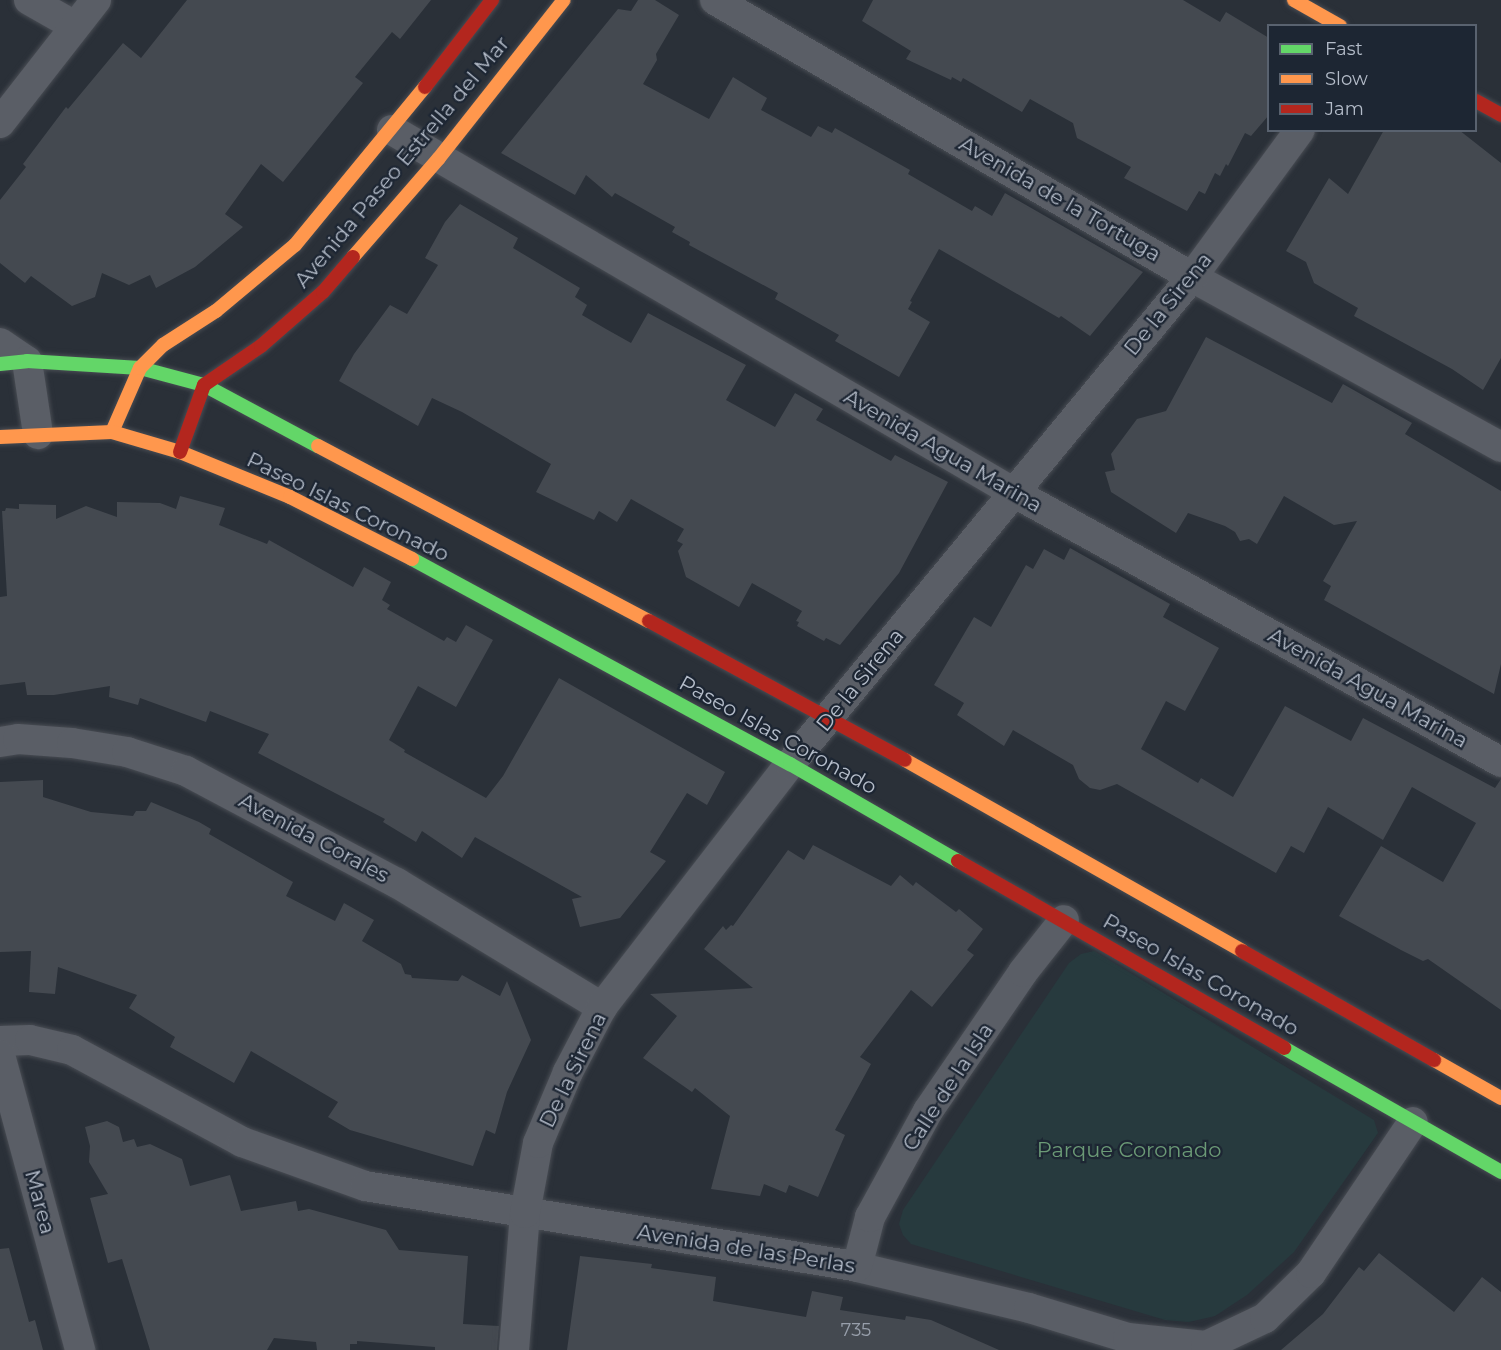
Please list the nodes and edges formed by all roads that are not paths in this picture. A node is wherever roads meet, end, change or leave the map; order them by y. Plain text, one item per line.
1 (29, 0) edge
2 (96, 0) edge
3 (492, 0) edge
4 (564, 0) edge
5 (715, 0) edge
6 (1294, 0) edge
7 (1336, 24) edge
8 (75, 26) junction
9 (1477, 101) edge
10 (1501, 115) edge
11 (0, 123) edge
12 (392, 130) junction
13 (1299, 132) edge
14 (439, 158) junction
15 (1192, 277) junction
16 (0, 343) edge
17 (13, 362) edge
18 (140, 368) junction
19 (204, 385) junction
20 (112, 432) junction
21 (38, 434) junction
22 (0, 437) edge
23 (1501, 447) edge
24 (180, 452) junction
25 (1013, 492) junction
26 (830, 717) junction
27 (0, 742) edge
28 (1501, 762) edge
29 (790, 764) junction
30 (1064, 920) junction
31 (602, 1007) junction
32 (0, 1041) edge
33 (0, 1055) edge
34 (1501, 1098) edge
35 (1413, 1122) junction
36 (1501, 1172) edge
37 (525, 1213) junction
38 (857, 1267) junction
39 (80, 1350) edge
40 (514, 1350) edge

1 - 8 street
2 - 8 street
3 - 12 street, Avenida Paseo Estrella del Mar
4 - 14 street, Avenida Paseo Estrella del Mar
5 - 15 street, Avenida de la Tortuga
6 - 7 street
8 - 11 street
9 - 10 street
12 - 14 street, Avenida Agua Marina
12 - 18 street, Avenida Paseo Estrella del Mar
13 - 15 street, De la Sirena
14 - 19 street, Avenida Paseo Estrella del Mar
14 - 25 street, Avenida Agua Marina
15 - 23 street, Avenida de la Tortuga
15 - 25 street, De la Sirena
16 - 17 street
17 - 18 street, Paseo Islas Coronado
17 - 21 street
18 - 19 street, Paseo Islas Coronado
18 - 20 street, Avenida Paseo Estrella del Mar
19 - 24 street
19 - 26 street, Paseo Islas Coronado
20 - 21 street, Paseo Islas Coronado
20 - 24 street, Paseo Islas Coronado
21 - 22 street, Paseo Islas Coronado
24 - 29 street, Paseo Islas Coronado
25 - 26 street, De la Sirena
25 - 28 street, Avenida Agua Marina
26 - 29 street, De la Sirena
26 - 34 street, Paseo Islas Coronado
27 - 31 street, Avenida Corales
29 - 30 street, Paseo Islas Coronado
29 - 31 street, De la Sirena
30 - 35 street, Paseo Islas Coronado
30 - 38 street, Calle de la Isla
31 - 37 street, De la Sirena
32 - 37 street, Avenida de las Perlas
33 - 39 street, Marea
35 - 36 street, Paseo Islas Coronado
35 - 38 street, Avenida de las Perlas
37 - 38 street, Avenida de las Perlas
37 - 40 street, De la Sirena

